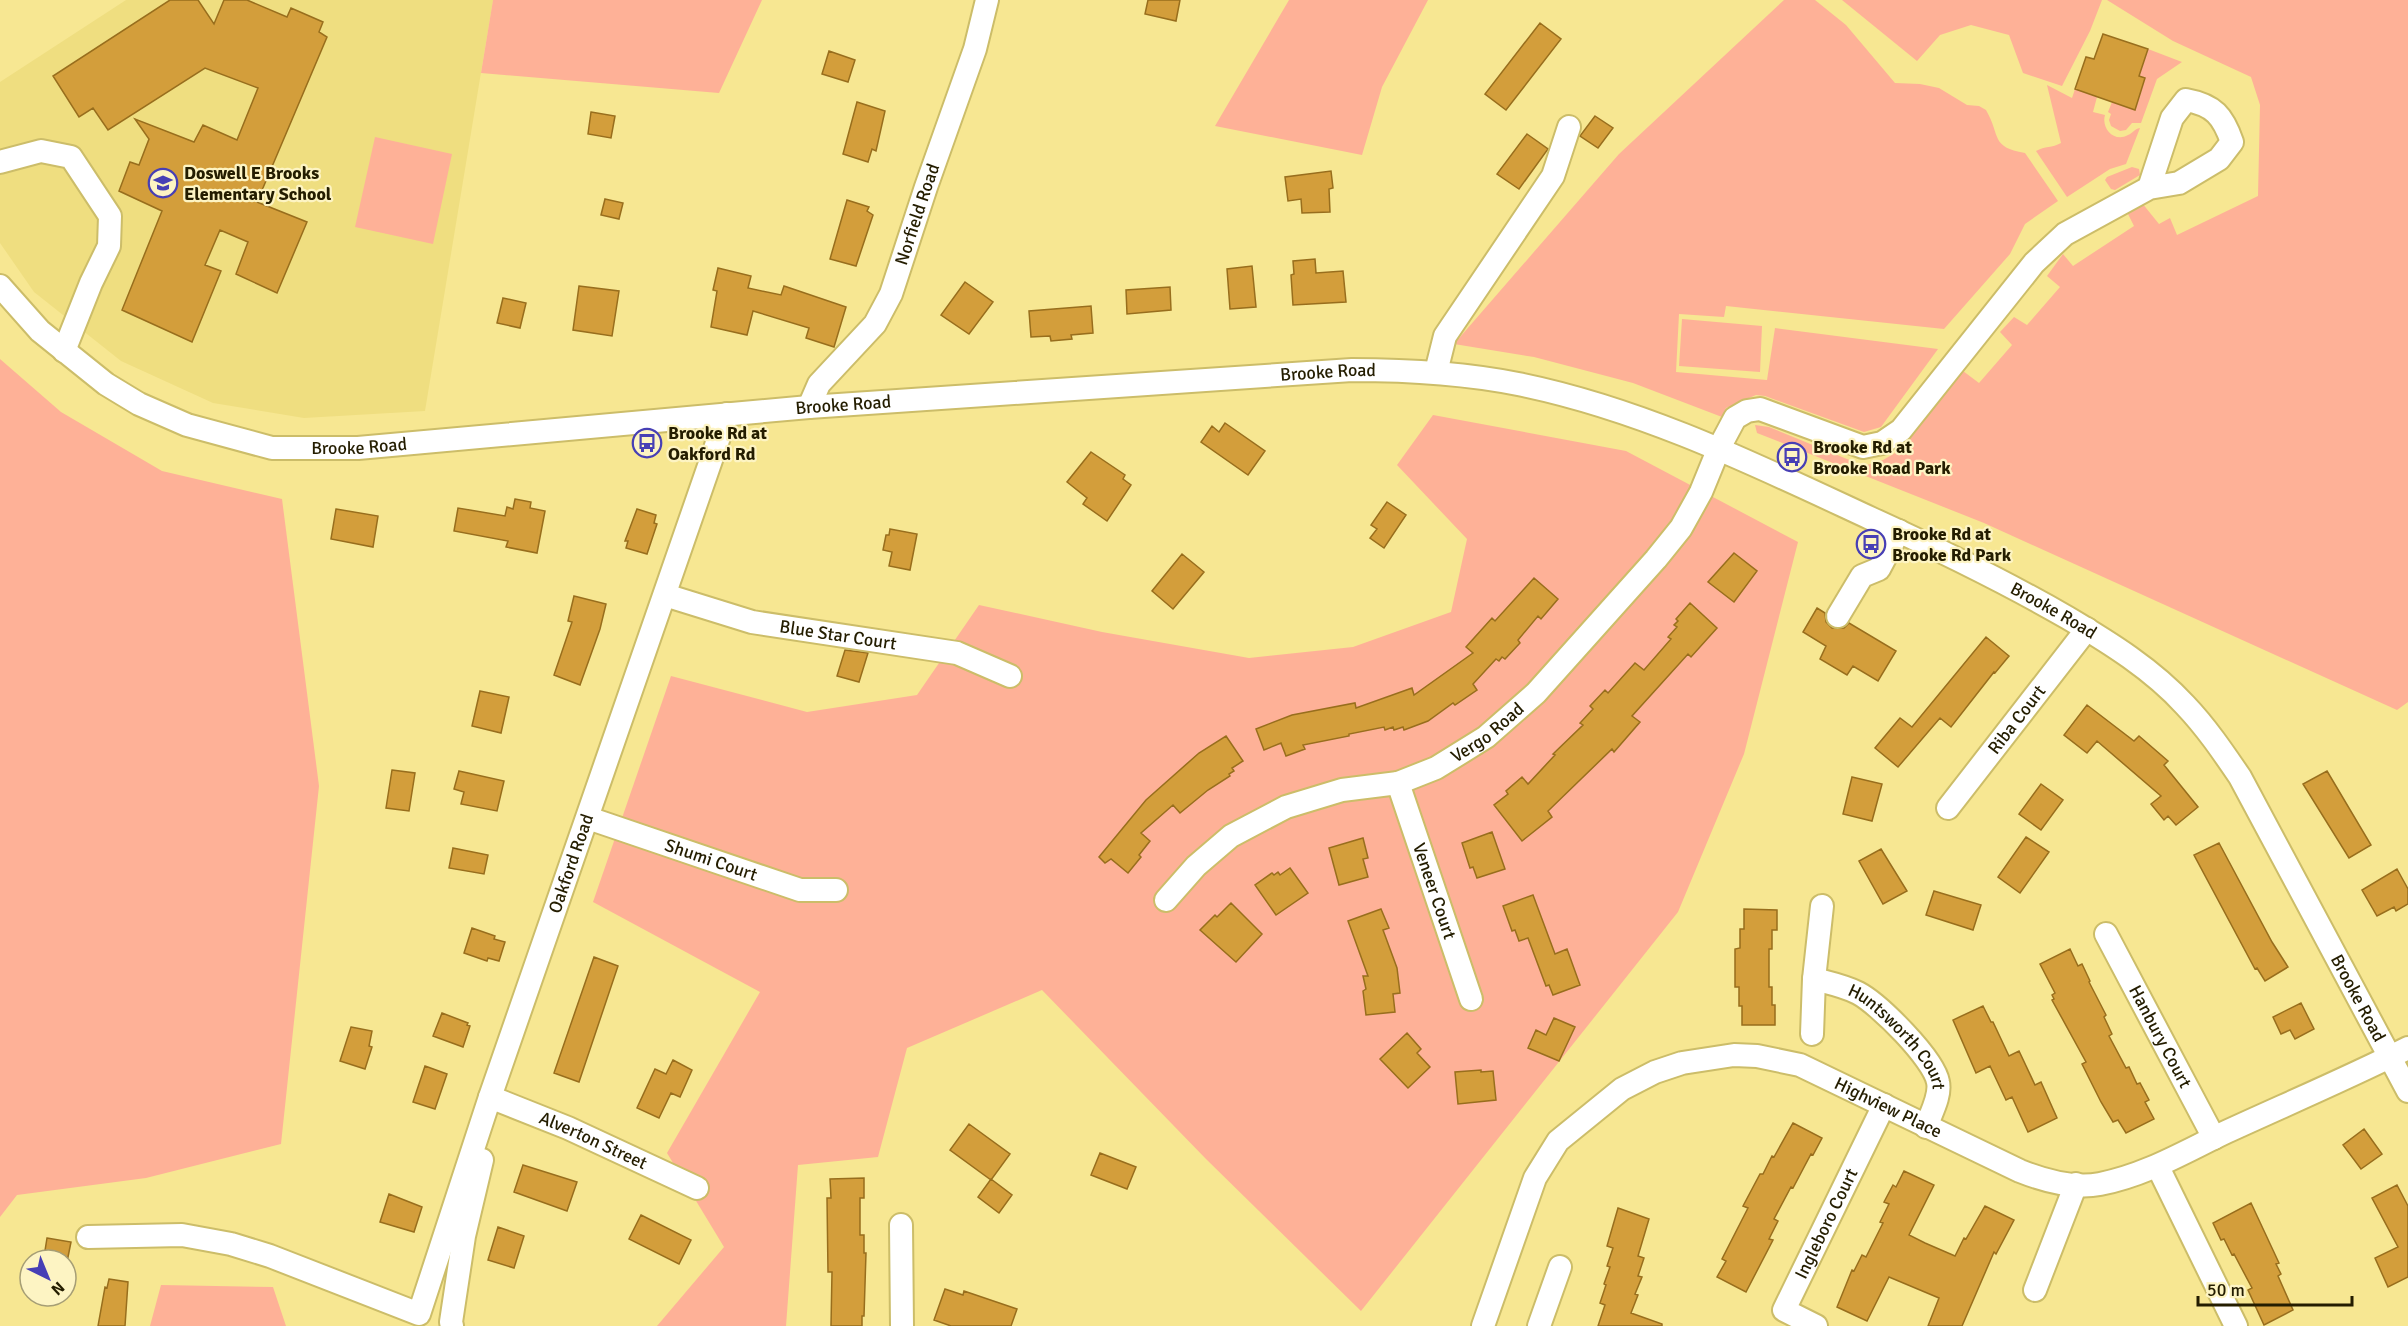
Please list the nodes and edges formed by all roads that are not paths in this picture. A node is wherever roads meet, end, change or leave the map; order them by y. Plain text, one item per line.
1 (987, 0) edge
2 (1569, 127) dead end
3 (0, 162) edge
4 (2149, 188) dead end
5 (0, 286) edge
6 (64, 351) junction
7 (1436, 372) junction
8 (808, 406) junction
9 (727, 414) junction
10 (1719, 448) junction
11 (1899, 531) junction
12 (665, 595) junction
13 (1838, 616) dead end
14 (2087, 629) junction
15 (1010, 676) dead end
16 (1398, 783) junction
17 (1948, 808) dead end
18 (588, 818) junction
19 (836, 890) dead end
20 (1166, 900) dead end
21 (1822, 906) dead end
22 (2106, 934) dead end
23 (1814, 979) junction
24 (1471, 999) dead end
25 (1812, 1034) dead end
26 (2399, 1052) edge
27 (2408, 1091) edge
28 (497, 1100) junction
29 (1884, 1106) junction
30 (1926, 1127) junction
31 (2214, 1138) junction
32 (2158, 1167) junction
33 (2076, 1184) junction
34 (697, 1188) dead end
35 (901, 1226) dead end
36 (88, 1237) dead end
37 (1560, 1267) dead end
38 (2035, 1290) dead end
39 (452, 1326) edge
40 (902, 1326) edge
41 (1483, 1326) edge
42 (1539, 1326) edge
43 (1816, 1326) edge
44 (2236, 1326) edge

1 - 8 street, Norfield Road
2 - 7 street
3 - 6 street
4 - 10 street, Vergo Road
5 - 6 street, Brooke Road
6 - 9 street, Brooke Road
7 - 8 street, Brooke Road
7 - 10 street, Brooke Road
8 - 9 street, Brooke Road
9 - 12 street, Oakford Road
10 - 11 street, Brooke Road
10 - 16 street, Vergo Road
11 - 13 street
11 - 14 street, Brooke Road
12 - 15 street, Blue Star Court
12 - 18 street, Oakford Road
14 - 17 street, Riba Court
14 - 26 street, Brooke Road
16 - 20 street, Vergo Road
16 - 24 street, Veneer Court
18 - 19 street, Shumi Court
18 - 28 street, Oakford Road
21 - 23 street
22 - 31 street, Hanbury Court
23 - 25 street
23 - 30 street, Huntsworth Court
26 - 27 street, Brooke Road
26 - 31 street, Highview Place
28 - 34 street, Alverton Street
28 - 36 street, Oakford Road
28 - 39 street
29 - 30 street, Highview Place
29 - 41 street, Highview Place
29 - 43 street, Ingleboro Court
30 - 33 street, Highview Place
31 - 32 street, Highview Place
32 - 33 street, Highview Place
32 - 44 street
33 - 38 street
35 - 40 street
37 - 42 street

